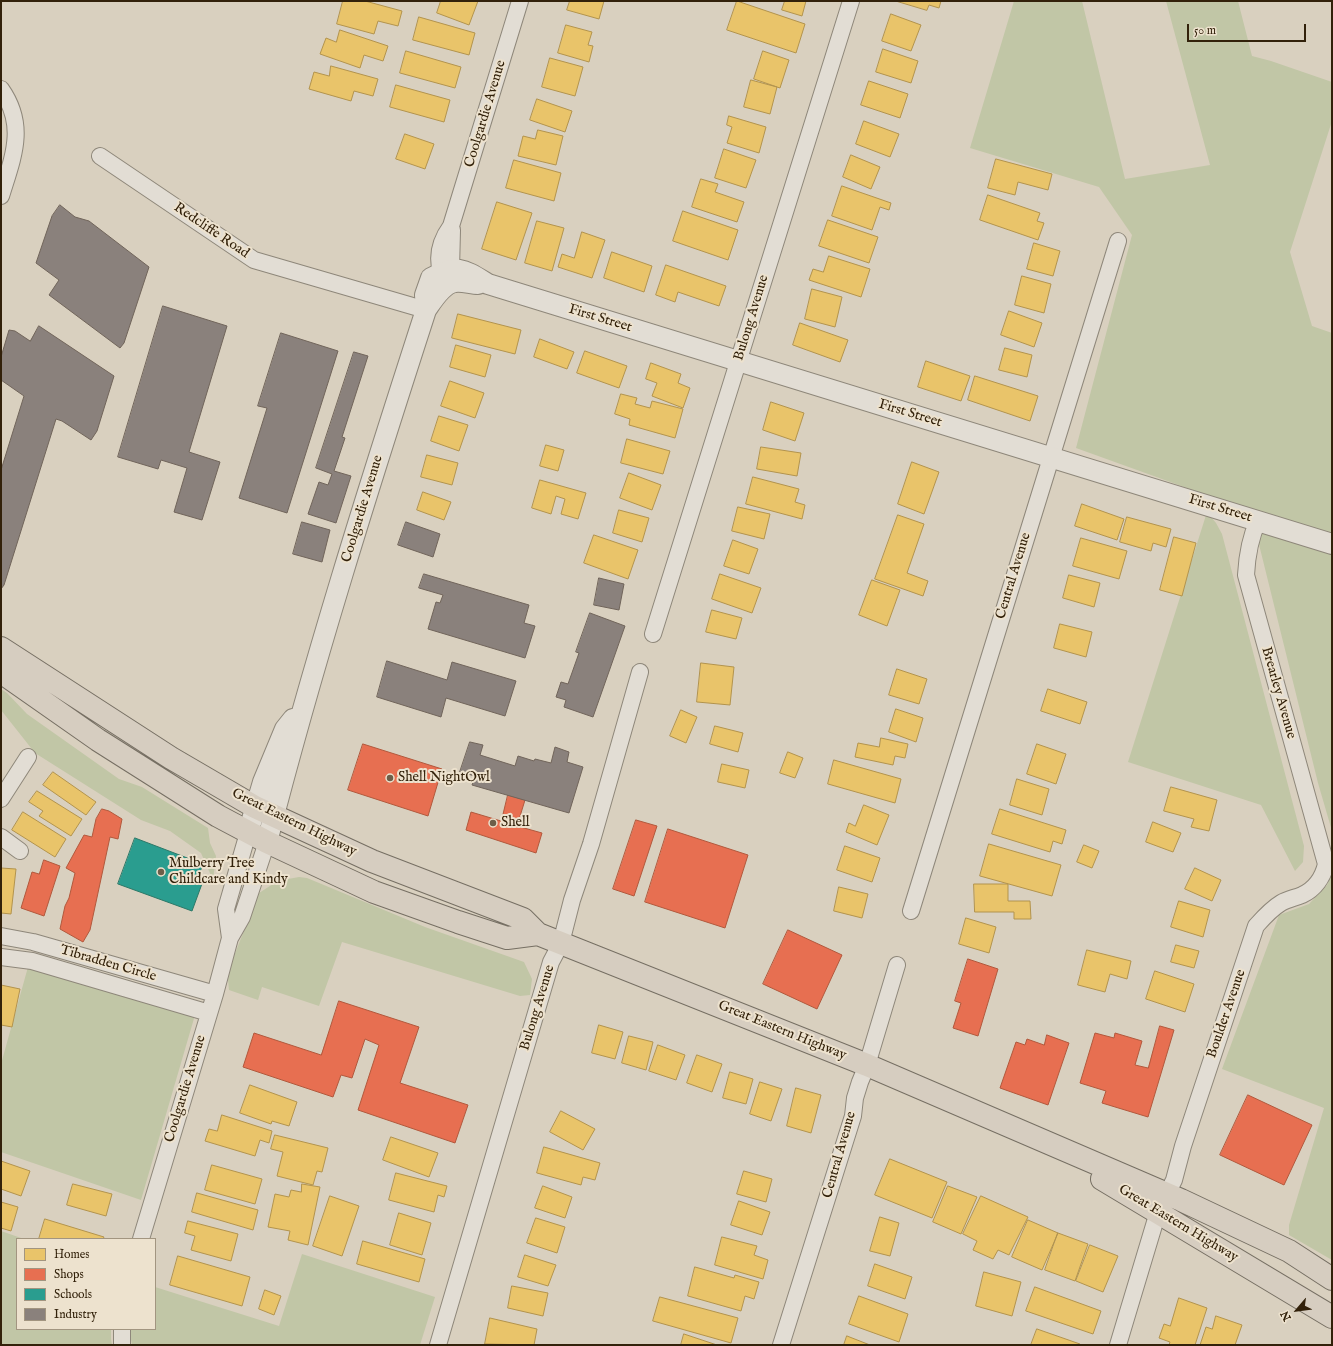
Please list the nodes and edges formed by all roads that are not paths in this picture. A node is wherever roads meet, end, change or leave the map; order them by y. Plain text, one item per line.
1 (520, 1) edge
2 (851, 1) edge
3 (1, 89) edge
4 (100, 156) dead end
5 (1, 196) edge
6 (1118, 242) dead end
7 (448, 276) junction
8 (426, 310) junction
9 (738, 362) junction
10 (1050, 457) junction
11 (1258, 521) junction
12 (1332, 544) edge
13 (653, 634) dead end
14 (1, 648) edge
15 (1, 672) edge
16 (640, 672) dead end
17 (28, 756) dead end
18 (1, 799) edge
19 (264, 812) junction
20 (257, 837) junction
21 (1, 838) edge
22 (20, 851) dead end
23 (1326, 864) joint
24 (911, 911) dead end
25 (538, 934) junction
26 (1, 936) edge
27 (561, 943) junction
28 (1, 957) edge
29 (897, 965) dead end
30 (215, 994) junction
31 (209, 1012) junction
32 (867, 1065) junction
33 (1162, 1203) junction
34 (141, 1238) edge
35 (1332, 1279) edge
36 (1332, 1318) edge
37 (122, 1330) edge
38 (122, 1345) edge
39 (438, 1345) edge
40 (781, 1345) edge
41 (1118, 1345) edge

1 - 7 street, Coolgardie Avenue
2 - 9 street, Bulong Avenue
3 - 5 street
4 - 8 street, Redcliffe Road
6 - 10 street, Central Avenue
7 - 8 street, Coolgardie Avenue
7 - 9 street, First Street
8 - 19 street, Coolgardie Avenue
9 - 10 street, First Street
9 - 13 street, Bulong Avenue
10 - 11 street, First Street
10 - 24 street, Central Avenue
11 - 12 street, First Street
11 - 23 street, Brearley Avenue
14 - 19 highway, Great Eastern Highway
15 - 20 highway, Great Eastern Highway
16 - 27 street, Bulong Avenue
17 - 18 street
19 - 20 street, Coolgardie Avenue
19 - 25 highway, Great Eastern Highway
20 - 25 highway, Great Eastern Highway
20 - 30 street, Coolgardie Avenue
21 - 22 street
23 - 33 street, Boulder Avenue
25 - 27 highway, Great Eastern Highway
26 - 30 street, Tibradden Circle
27 - 32 highway, Great Eastern Highway
27 - 39 street, Bulong Avenue
28 - 31 street, Tibradden Circle
29 - 32 street, Central Avenue
30 - 31 street, Coolgardie Avenue
31 - 34 street, Coolgardie Avenue
32 - 33 highway, Great Eastern Highway
32 - 40 street, Central Avenue
33 - 35 highway, Great Eastern Highway
33 - 36 highway, Great Eastern Highway
33 - 41 street, Boulder Avenue
37 - 38 street

